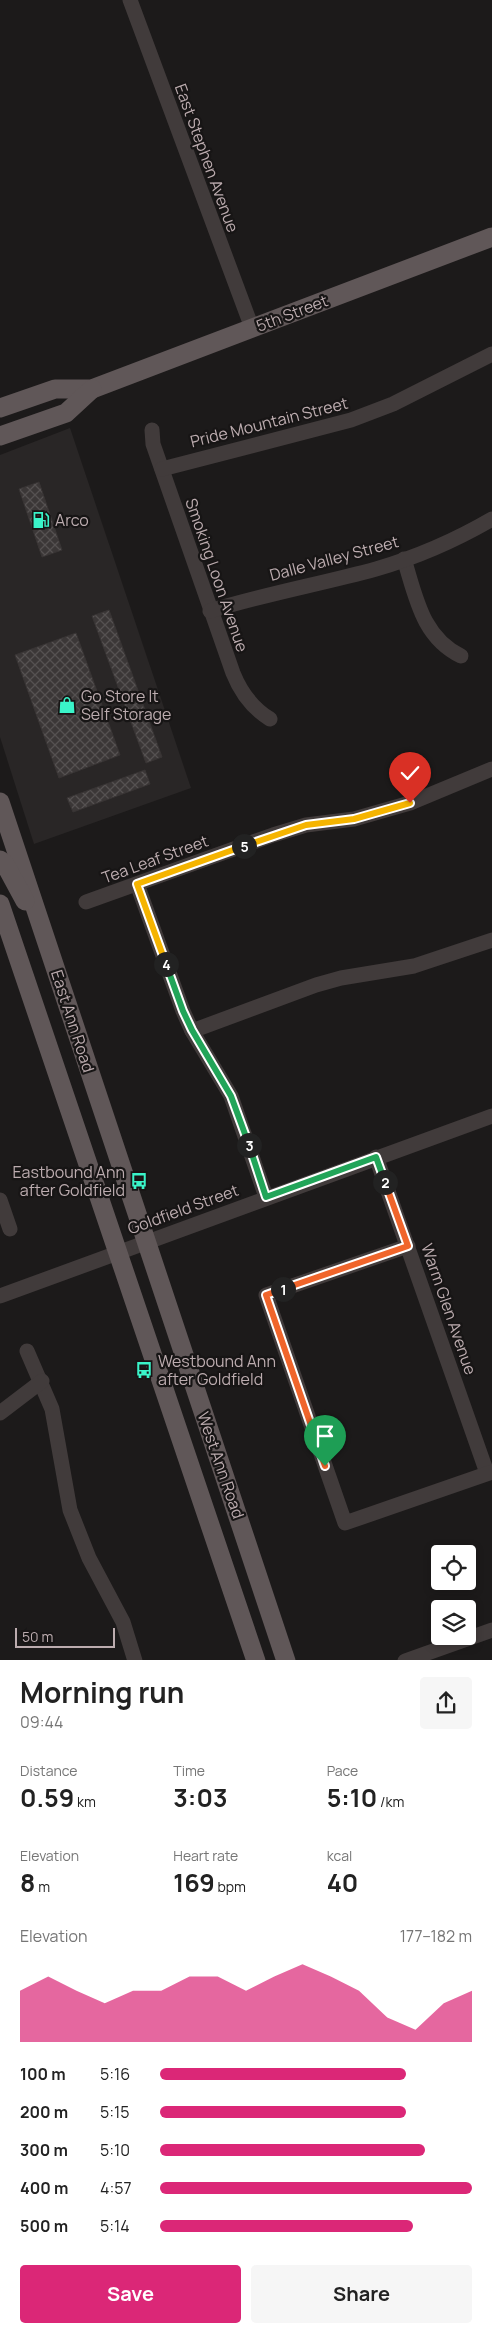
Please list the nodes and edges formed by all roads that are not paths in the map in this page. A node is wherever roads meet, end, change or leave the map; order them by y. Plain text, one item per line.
1 (130, 0) edge
2 (492, 237) edge
3 (252, 328) junction
4 (492, 354) edge
5 (92, 389) junction
6 (0, 408) edge
7 (152, 430) dead end
8 (0, 436) edge
9 (162, 469) junction
10 (492, 519) edge
11 (404, 559) junction
12 (210, 611) junction
13 (461, 656) dead end
14 (270, 719) dead end
15 (492, 769) edge
16 (0, 802) edge
17 (0, 860) edge
18 (137, 884) junction
19 (86, 902) dead end
20 (0, 904) edge
21 (44, 934) junction
22 (492, 940) edge
23 (192, 1030) junction
24 (492, 1116) edge
25 (376, 1157) junction
26 (266, 1197) junction
27 (0, 1200) edge
28 (10, 1229) dead end
29 (147, 1241) junction
30 (408, 1246) junction
31 (116, 1252) junction
32 (0, 1296) edge
33 (27, 1351) dead end
34 (42, 1382) junction
35 (0, 1413) edge
36 (490, 1472) edge
37 (492, 1630) edge
38 (135, 1660) edge
39 (256, 1660) edge
40 (286, 1660) edge
41 (405, 1660) edge

1 - 3 street, East Stephen Avenue
2 - 3 main road, 5th Street
3 - 5 main road, 5th Street
4 - 9 street, Pride Mountain Street
5 - 6 main road, 5th Street
5 - 8 main road, 5th Street
7 - 9 street, Smoking Loon Avenue
9 - 12 street, Smoking Loon Avenue
10 - 11 street, Dalle Valley Street
11 - 12 street, Dalle Valley Street
11 - 13 street
12 - 14 street, Smoking Loon Avenue
15 - 18 street, Tea Leaf Street
16 - 21 main road, East Ann Road
17 - 21 main road
18 - 19 street, Tea Leaf Street
18 - 23 street
20 - 31 main road, East Ann Road
21 - 29 main road, East Ann Road
22 - 23 street
23 - 26 street
24 - 25 street, Goldfield Street
25 - 26 street, Goldfield Street
25 - 30 street, Warm Glen Avenue
26 - 29 street, Goldfield Street
27 - 28 street
29 - 31 street, Goldfield Street
29 - 40 main road, West Ann Road
30 - 36 street, Warm Glen Avenue
30 - 36 street
31 - 32 street, Goldfield Street
31 - 39 main road, West Ann Road
33 - 34 street
34 - 35 street
34 - 38 street
37 - 41 street

